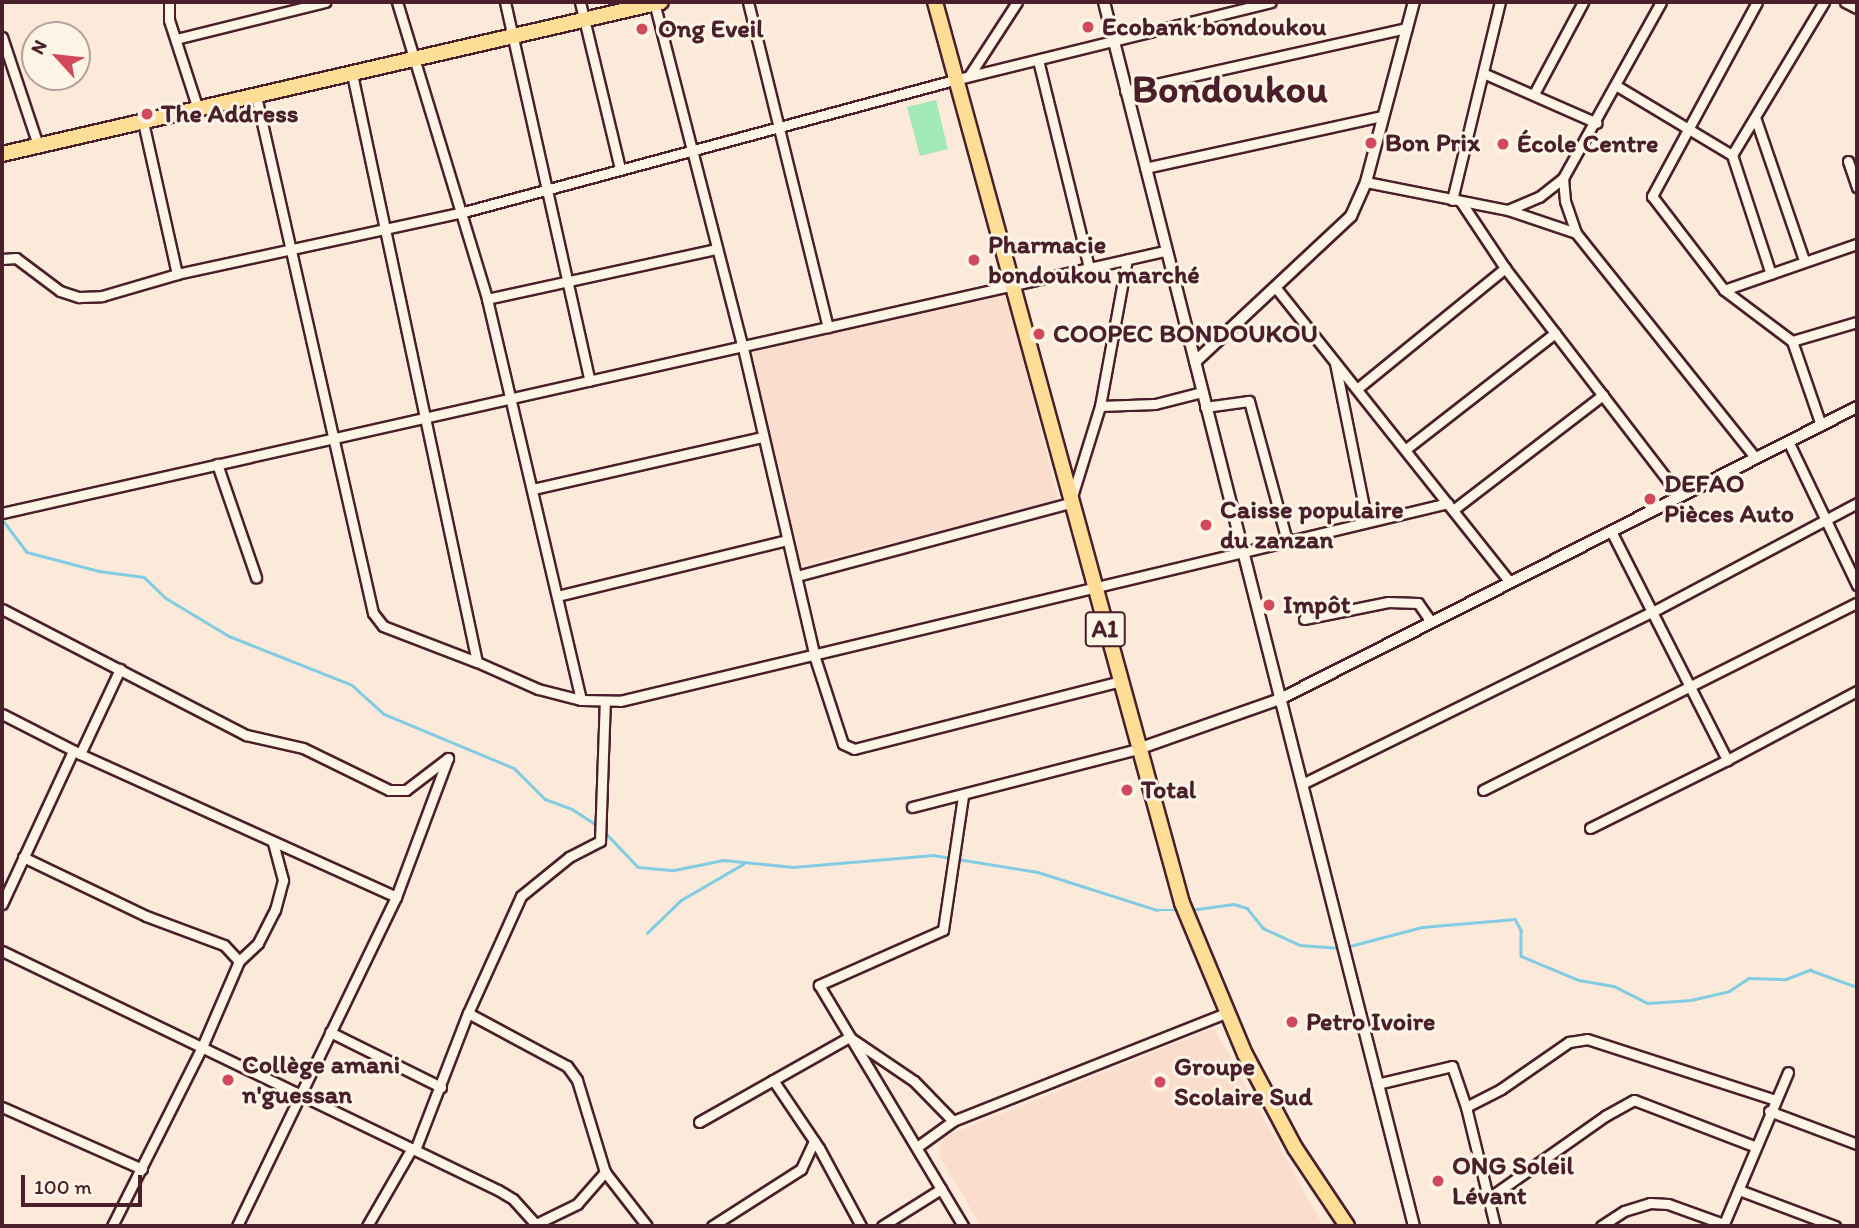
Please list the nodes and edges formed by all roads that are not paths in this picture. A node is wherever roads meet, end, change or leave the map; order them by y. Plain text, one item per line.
1 (169, 2) edge
2 (326, 2) edge
3 (397, 2) edge
4 (505, 2) edge
5 (580, 2) edge
6 (656, 2) edge
7 (748, 2) edge
8 (936, 2) edge
9 (1017, 2) edge
10 (1104, 2) edge
11 (1271, 2) edge
12 (1413, 2) edge
13 (1500, 2) edge
14 (1583, 2) edge
15 (1661, 2) edge
16 (1757, 2) edge
17 (1824, 2) edge
18 (1845, 2) edge
19 (1239, 6) edge
20 (1857, 8) edge
21 (585, 20) junction
22 (1407, 28) junction
23 (514, 35) junction
24 (2, 37) edge
25 (176, 39) junction
26 (1113, 41) junction
27 (415, 59) junction
28 (1038, 60) junction
29 (1483, 73) junction
30 (352, 74) junction
31 (969, 76) junction
32 (954, 80) junction
33 (1617, 86) junction
34 (1125, 91) junction
35 (1535, 92) junction
36 (256, 96) junction
37 (198, 109) junction
38 (1382, 116) junction
39 (1756, 120) junction
40 (143, 122) junction
41 (1597, 123) junction
42 (777, 127) junction
43 (1687, 129) junction
44 (38, 145) junction
45 (691, 150) junction
46 (2, 153) edge
47 (1731, 155) junction
48 (1847, 161) dead end
49 (1146, 168) junction
50 (620, 169) junction
51 (1563, 178) junction
52 (1366, 182) junction
53 (1857, 187) edge
54 (548, 189) junction
55 (1457, 201) junction
56 (1508, 210) junction
57 (460, 213) junction
58 (384, 228) junction
59 (1576, 233) junction
60 (1857, 244) edge
61 (716, 249) junction
62 (292, 250) junction
63 (1165, 251) junction
64 (2, 259) edge
65 (1127, 259) junction
66 (1804, 260) junction
67 (1089, 268) junction
68 (1505, 268) junction
69 (177, 274) junction
70 (1771, 274) junction
71 (569, 278) junction
72 (1009, 283) junction
73 (1276, 288) junction
74 (1724, 289) junction
75 (487, 299) junction
76 (1857, 322) edge
77 (828, 327) junction
78 (1555, 333) junction
79 (1792, 341) junction
80 (743, 348) junction
81 (1334, 359) junction
82 (1195, 362) junction
83 (590, 381) junction
84 (1358, 388) junction
85 (1202, 392) junction
86 (1603, 395) junction
87 (512, 397) junction
88 (1100, 406) junction
89 (1205, 407) junction
90 (1857, 407) edge
91 (427, 417) junction
92 (1821, 425) junction
93 (762, 437) junction
94 (332, 438) junction
95 (1788, 441) junction
96 (1406, 449) junction
97 (1755, 457) junction
98 (217, 464) junction
99 (533, 489) junction
100 (1679, 495) junction
101 (1070, 503) junction
102 (1857, 503) edge
103 (1450, 506) junction
104 (2, 513) edge
105 (1825, 518) junction
106 (1367, 522) junction
107 (1612, 531) junction
108 (786, 540) junction
109 (1287, 541) junction
110 (1244, 554) junction
111 (797, 576) junction
112 (256, 577) dead end
113 (1510, 581) junction
114 (1857, 584) edge
115 (1094, 589) junction
116 (557, 596) junction
117 (1857, 603) edge
118 (2, 609) edge
119 (1654, 611) junction
120 (1304, 619) dead end
121 (1429, 620) junction
122 (816, 657) junction
123 (477, 662) junction
124 (120, 669) junction
125 (1120, 681) junction
126 (1692, 688) junction
127 (1857, 691) edge
128 (1280, 698) junction
129 (581, 700) junction
130 (606, 701) junction
131 (2, 714) edge
132 (1138, 749) junction
133 (76, 753) junction
134 (1727, 760) junction
135 (1304, 783) junction
136 (1483, 790) dead end
137 (963, 796) junction
138 (912, 807) dead end
139 (1590, 828) dead end
140 (272, 843) junction
141 (23, 857) junction
142 (396, 897) junction
143 (2, 904) edge
144 (2, 951) edge
145 (239, 961) junction
146 (468, 1013) junction
147 (1226, 1013) junction
148 (330, 1032) junction
149 (849, 1037) junction
150 (202, 1047) junction
151 (1788, 1072) dead end
152 (773, 1080) junction
153 (1377, 1084) junction
154 (441, 1087) junction
155 (299, 1094) junction
156 (1773, 1099) junction
157 (2, 1107) edge
158 (1466, 1107) junction
159 (1769, 1111) junction
160 (953, 1121) junction
161 (699, 1122) dead end
162 (814, 1141) junction
163 (1857, 1144) edge
164 (1754, 1146) junction
165 (918, 1147) junction
166 (413, 1149) junction
167 (142, 1169) junction
168 (605, 1172) junction
169 (941, 1189) junction
170 (1739, 1190) junction
171 (1486, 1200) junction
172 (537, 1225) edge
173 (1723, 1225) edge
174 (112, 1226) edge
175 (237, 1226) edge
176 (367, 1226) edge
177 (647, 1226) edge
178 (712, 1226) edge
179 (861, 1226) edge
180 (882, 1226) edge
181 (963, 1226) edge
182 (1347, 1226) edge
183 (1415, 1226) edge
184 (1496, 1226) edge
185 (1601, 1226) edge
186 (1835, 1226) edge

1 - 25 street
2 - 25 street
3 - 27 street
4 - 23 street
5 - 21 street
6 - 21 main road
6 - 45 street
7 - 42 street
8 - 32 main road, A1
9 - 31 street
10 - 26 street
11 - 19 street
12 - 22 street
13 - 29 street
14 - 35 street
15 - 33 street
16 - 43 street
17 - 39 street
18 - 20 street
19 - 26 street
21 - 23 main road
21 - 50 street
22 - 34 street
22 - 38 street
23 - 27 main road
23 - 54 street
24 - 44 street
25 - 37 street
26 - 28 street
26 - 34 street
27 - 30 main road
27 - 57 street
28 - 31 street
28 - 67 street
29 - 35 street
29 - 55 street
30 - 36 main road
30 - 58 street
31 - 32 street
32 - 42 street
32 - 72 main road, A1
33 - 41 street
33 - 43 street
34 - 49 street
35 - 41 street
36 - 37 main road
36 - 62 street
37 - 40 main road
38 - 49 street
38 - 52 street
39 - 47 street
39 - 66 street
40 - 44 main road
40 - 69 street
41 - 51 street
42 - 45 street
42 - 77 street
43 - 47 street
43 - 74 street
44 - 46 main road
45 - 50 street
45 - 61 street
47 - 70 street
48 - 53 street
49 - 63 street
50 - 54 street
51 - 56 street
51 - 59 street
52 - 55 street
52 - 73 street
54 - 57 street
54 - 71 street
55 - 56 street
55 - 68 street
56 - 59 street
57 - 58 street
57 - 75 street
58 - 62 street
58 - 91 street
59 - 97 street
60 - 66 street
61 - 71 street
61 - 80 street
62 - 69 street
62 - 94 street
63 - 65 street
63 - 82 street
64 - 69 street
65 - 67 street
65 - 88 street
66 - 70 street
67 - 72 street
68 - 78 street
68 - 84 street
70 - 74 street
71 - 75 street
71 - 83 street
72 - 77 street
72 - 101 main road, A1
73 - 81 street
73 - 82 street
74 - 79 street
75 - 87 street
76 - 79 street
77 - 80 street
78 - 86 street
78 - 96 street
79 - 92 street
80 - 83 street
80 - 93 street
81 - 84 street
81 - 106 street
82 - 85 street
83 - 87 street
84 - 96 street
85 - 88 street
85 - 89 street
86 - 100 street
86 - 103 street
87 - 91 street
87 - 99 street
88 - 101 street
89 - 109 street
89 - 110 street
90 - 92 street
91 - 94 street
91 - 123 street
92 - 95 street
93 - 99 street
93 - 108 street
94 - 98 street
94 - 123 street
95 - 97 street
95 - 105 street
96 - 103 street
97 - 100 street
98 - 104 street
98 - 112 street
99 - 116 street
100 - 107 street
101 - 111 street
101 - 115 main road, A1
102 - 105 street
103 - 106 street
103 - 113 street
105 - 114 street
105 - 119 street
106 - 109 street
107 - 113 street
107 - 119 street
108 - 111 street
108 - 116 street
109 - 110 street
110 - 115 street
110 - 128 street
111 - 122 street
113 - 121 street
115 - 122 street
115 - 125 main road, A1
116 - 129 street
117 - 126 street
118 - 124 street
119 - 126 street
119 - 135 street
120 - 121 street
121 - 128 street
122 - 125 street
122 - 130 street
123 - 129 street
124 - 133 street
124 - 142 street
125 - 132 main road, A1
126 - 134 street
126 - 136 street
127 - 134 street
128 - 132 street
128 - 135 street
129 - 130 street
130 - 146 street
131 - 133 street
132 - 137 street
132 - 147 main road, A1
133 - 140 street
133 - 141 street
134 - 139 street
135 - 153 street
137 - 138 street
137 - 149 street
140 - 142 street
140 - 145 street
141 - 143 street
141 - 145 street
142 - 148 street
144 - 150 street
145 - 150 street
146 - 154 street
146 - 168 street
147 - 160 street
147 - 182 main road, A1
148 - 154 street
148 - 155 street
149 - 152 street
149 - 160 street
149 - 165 street
150 - 155 street
150 - 167 street
151 - 156 street
152 - 161 street
152 - 162 street
153 - 158 street
153 - 183 street
154 - 166 street
155 - 166 street
155 - 175 street
156 - 158 street
156 - 159 street
157 - 167 street
158 - 171 street
159 - 163 street
159 - 164 street
160 - 165 street
162 - 178 street
162 - 179 street
164 - 170 street
164 - 171 street
165 - 169 street
166 - 172 street
166 - 176 street
167 - 174 street
168 - 172 street
168 - 177 street
169 - 180 street
169 - 181 street
170 - 173 street
170 - 186 street
171 - 184 street
173 - 185 street

